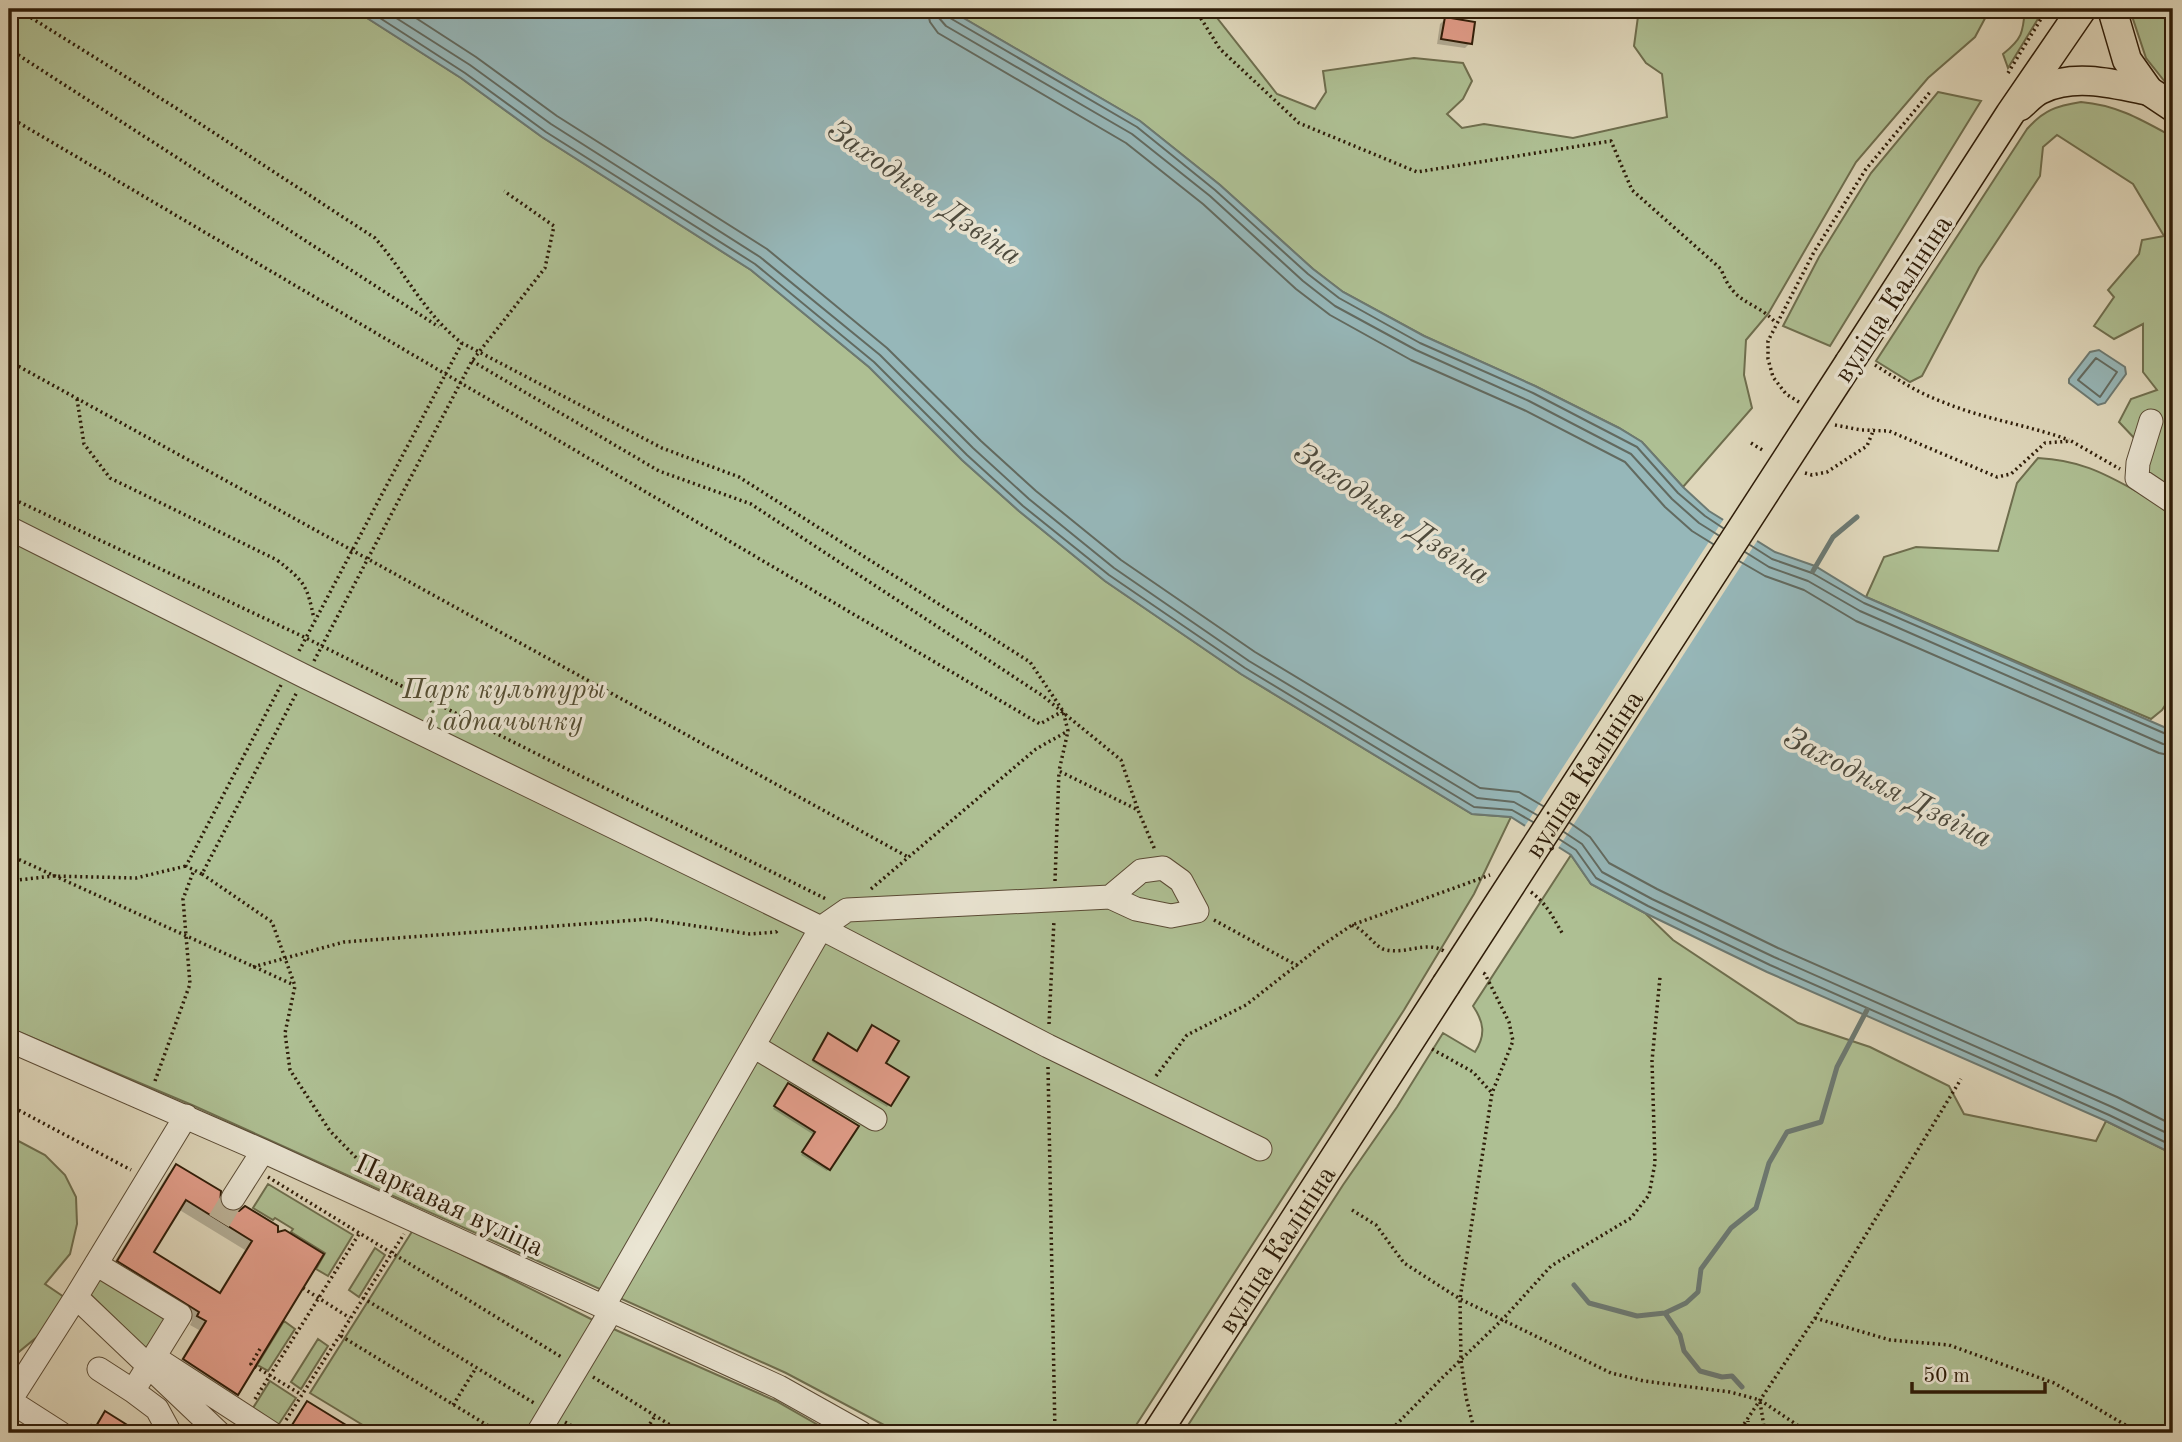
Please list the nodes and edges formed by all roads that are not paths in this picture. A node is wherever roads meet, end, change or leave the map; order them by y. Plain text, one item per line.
1 (2082, 9) edge
2 (2112, 9) edge
3 (2149, 91) junction
4 (2173, 107) edge
5 (2010, 114) junction
6 (2151, 421) dead end
7 (2173, 502) edge
8 (9, 528) edge
9 (1110, 897) junction
10 (821, 928) junction
11 (9, 1040) edge
12 (755, 1046) junction
13 (186, 1116) junction
14 (875, 1119) dead end
15 (1260, 1150) dead end
16 (263, 1151) junction
17 (233, 1198) tunnel mouth
18 (96, 1264) junction
19 (76, 1297) junction
20 (607, 1309) junction
21 (152, 1361) junction
22 (99, 1369) dead end
23 (133, 1391) junction
24 (9, 1401) edge
25 (60, 1433) edge
26 (170, 1433) edge
27 (219, 1433) edge
28 (271, 1433) edge
29 (538, 1433) edge
30 (861, 1433) edge
31 (1157, 1433) edge

1 - 5 main road, вуліца Калініна
2 - 3 main road
3 - 4 main road
3 - 5 main road, вуліца Калініна
5 - 31 main road, вуліца Калініна, bridge
6 - 7 street
8 - 10 street
9 - 9 street
9 - 10 street
10 - 12 street
10 - 15 street
11 - 13 street, Паркавая вуліца
12 - 14 street
12 - 20 street
13 - 16 street, Паркавая вуліца
13 - 18 street
16 - 17 street
16 - 20 street, Паркавая вуліца
18 - 19 street
18 - 21 street
19 - 21 street
19 - 24 street
20 - 29 street
20 - 30 street, Паркавая вуліца
21 - 23 street
21 - 27 street
21 - 28 street
22 - 23 street
23 - 26 street
24 - 25 street

